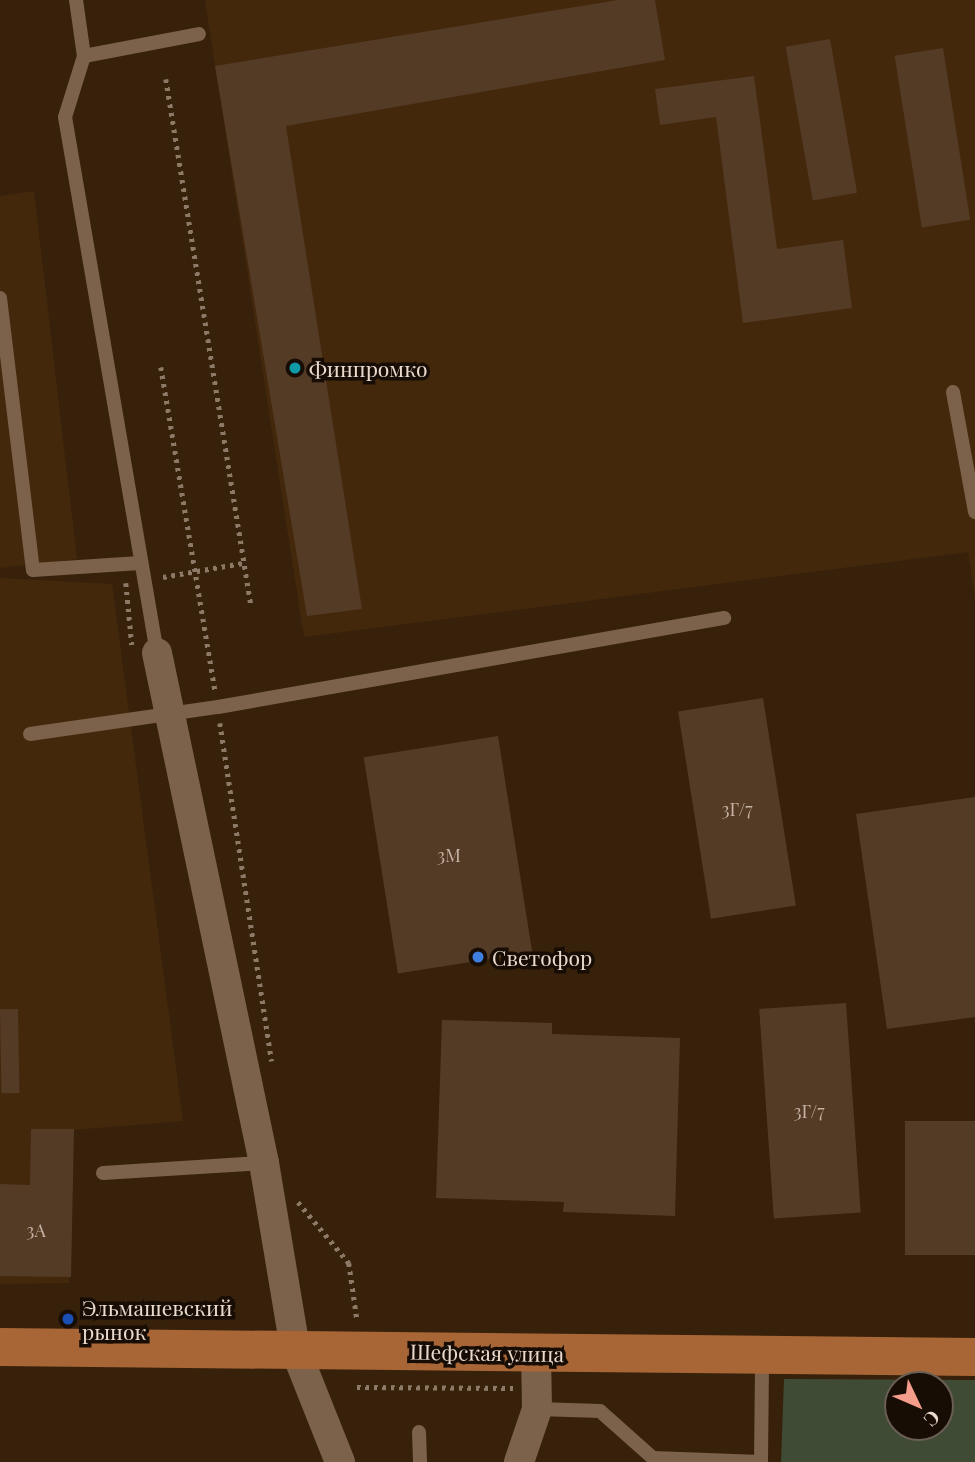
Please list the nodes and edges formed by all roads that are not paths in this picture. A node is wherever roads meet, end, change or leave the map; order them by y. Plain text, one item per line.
1 (76, 0) edge
2 (199, 34) dead end
3 (84, 55) junction
4 (0, 298) edge
5 (953, 392) dead end
6 (975, 512) edge
7 (140, 563) junction
8 (724, 618) dead end
9 (157, 653) joint
10 (167, 714) junction
11 (30, 734) dead end
12 (264, 1163) junction
13 (103, 1173) dead end
14 (0, 1347) edge
15 (295, 1349) junction
16 (762, 1355) junction
17 (975, 1357) edge
18 (537, 1383) junction
19 (419, 1432) dead end
20 (340, 1462) edge
21 (420, 1462) edge
22 (519, 1462) edge
23 (761, 1462) edge

1 - 3 lane
2 - 3 lane
3 - 7 lane
4 - 7 lane
5 - 6 lane
7 - 9 lane
8 - 10 lane
9 - 10 street
10 - 11 lane
10 - 12 street
12 - 13 lane
12 - 15 street
14 - 15 main road, Шефская улица
15 - 18 main road, Шефская улица
15 - 20 street
16 - 17 main road, Шефская улица
16 - 18 main road, Шефская улица
16 - 23 lane
18 - 22 street
18 - 23 lane
19 - 21 lane

